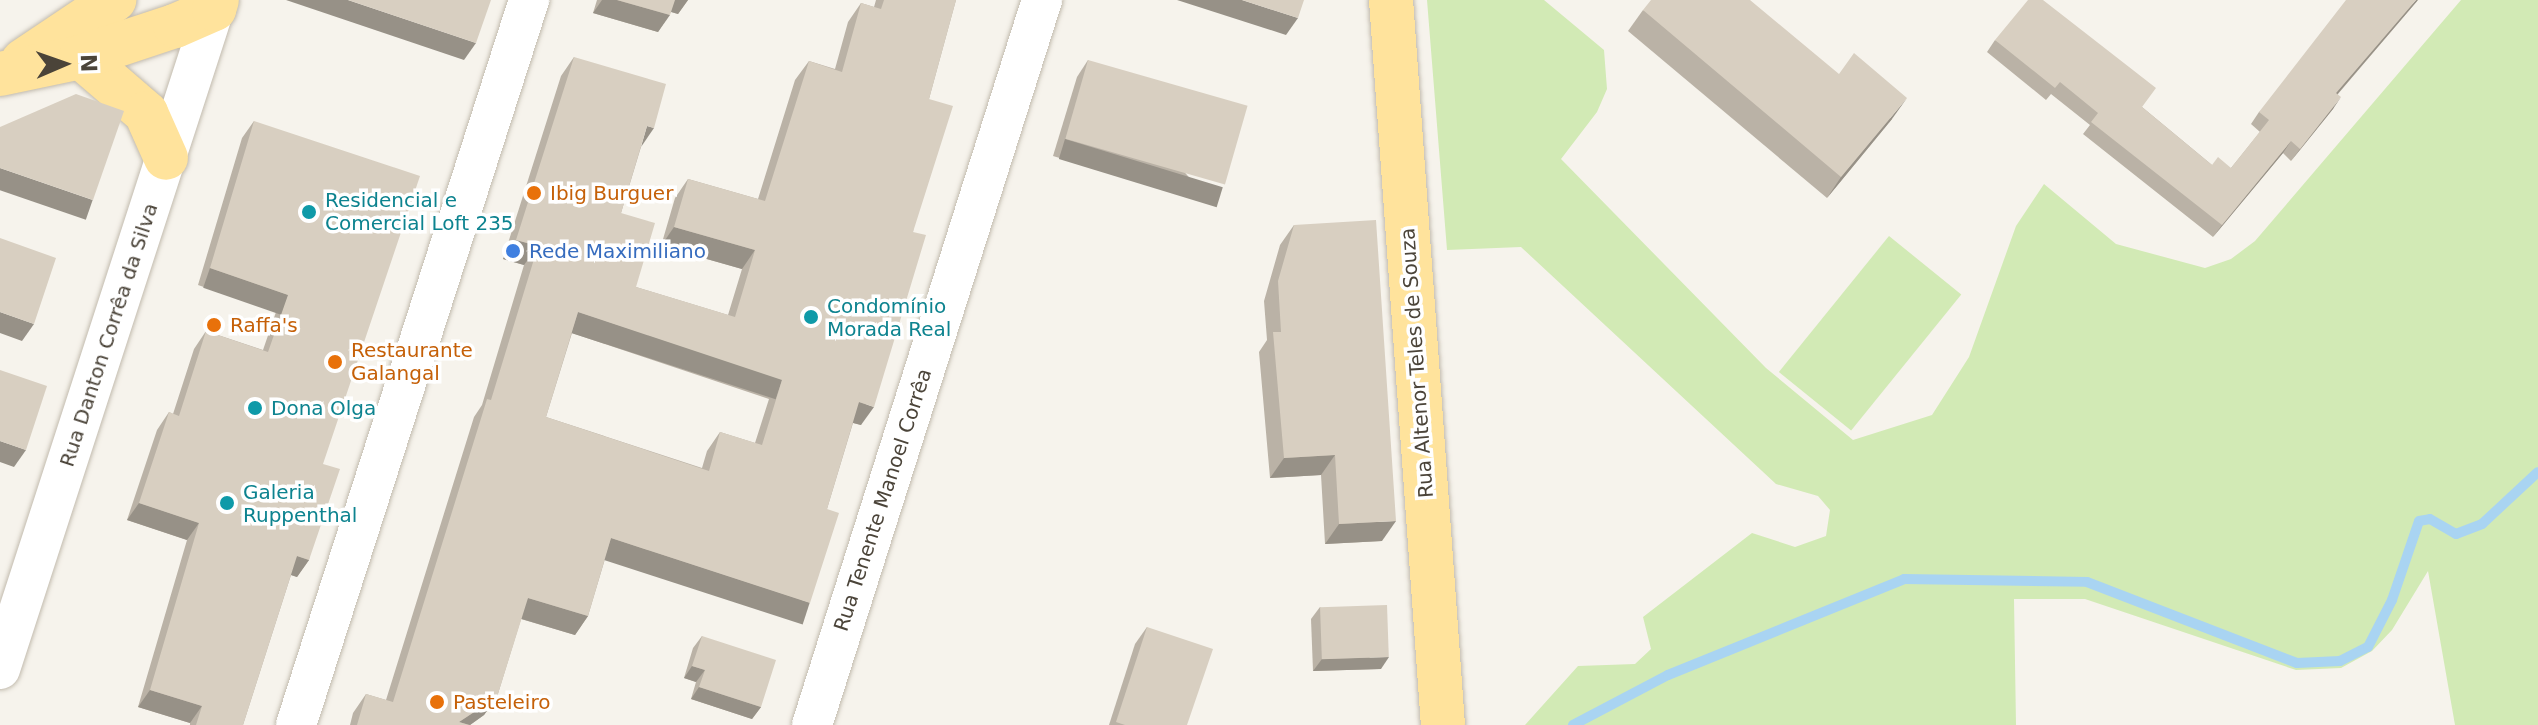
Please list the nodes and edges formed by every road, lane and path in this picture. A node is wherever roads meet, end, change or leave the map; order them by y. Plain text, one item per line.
1 (114, 0) edge
2 (529, 0) edge
3 (1042, 0) edge
4 (1391, 0) edge
5 (215, 5) edge
6 (81, 57) junction
7 (6, 72) edge
8 (166, 158) junction
9 (0, 669) edge
10 (296, 725) edge
11 (812, 725) edge
12 (1443, 725) edge

1 - 7 main road
2 - 10 street
3 - 11 street, Rua Tenente Manoel Corrêa
4 - 12 main road, Rua Altenor Teles de Souza
5 - 6 main road
5 - 8 street, Rua Danton Corrêa da Silva
6 - 7 main road
6 - 8 main road
8 - 9 street, Rua Danton Corrêa da Silva

